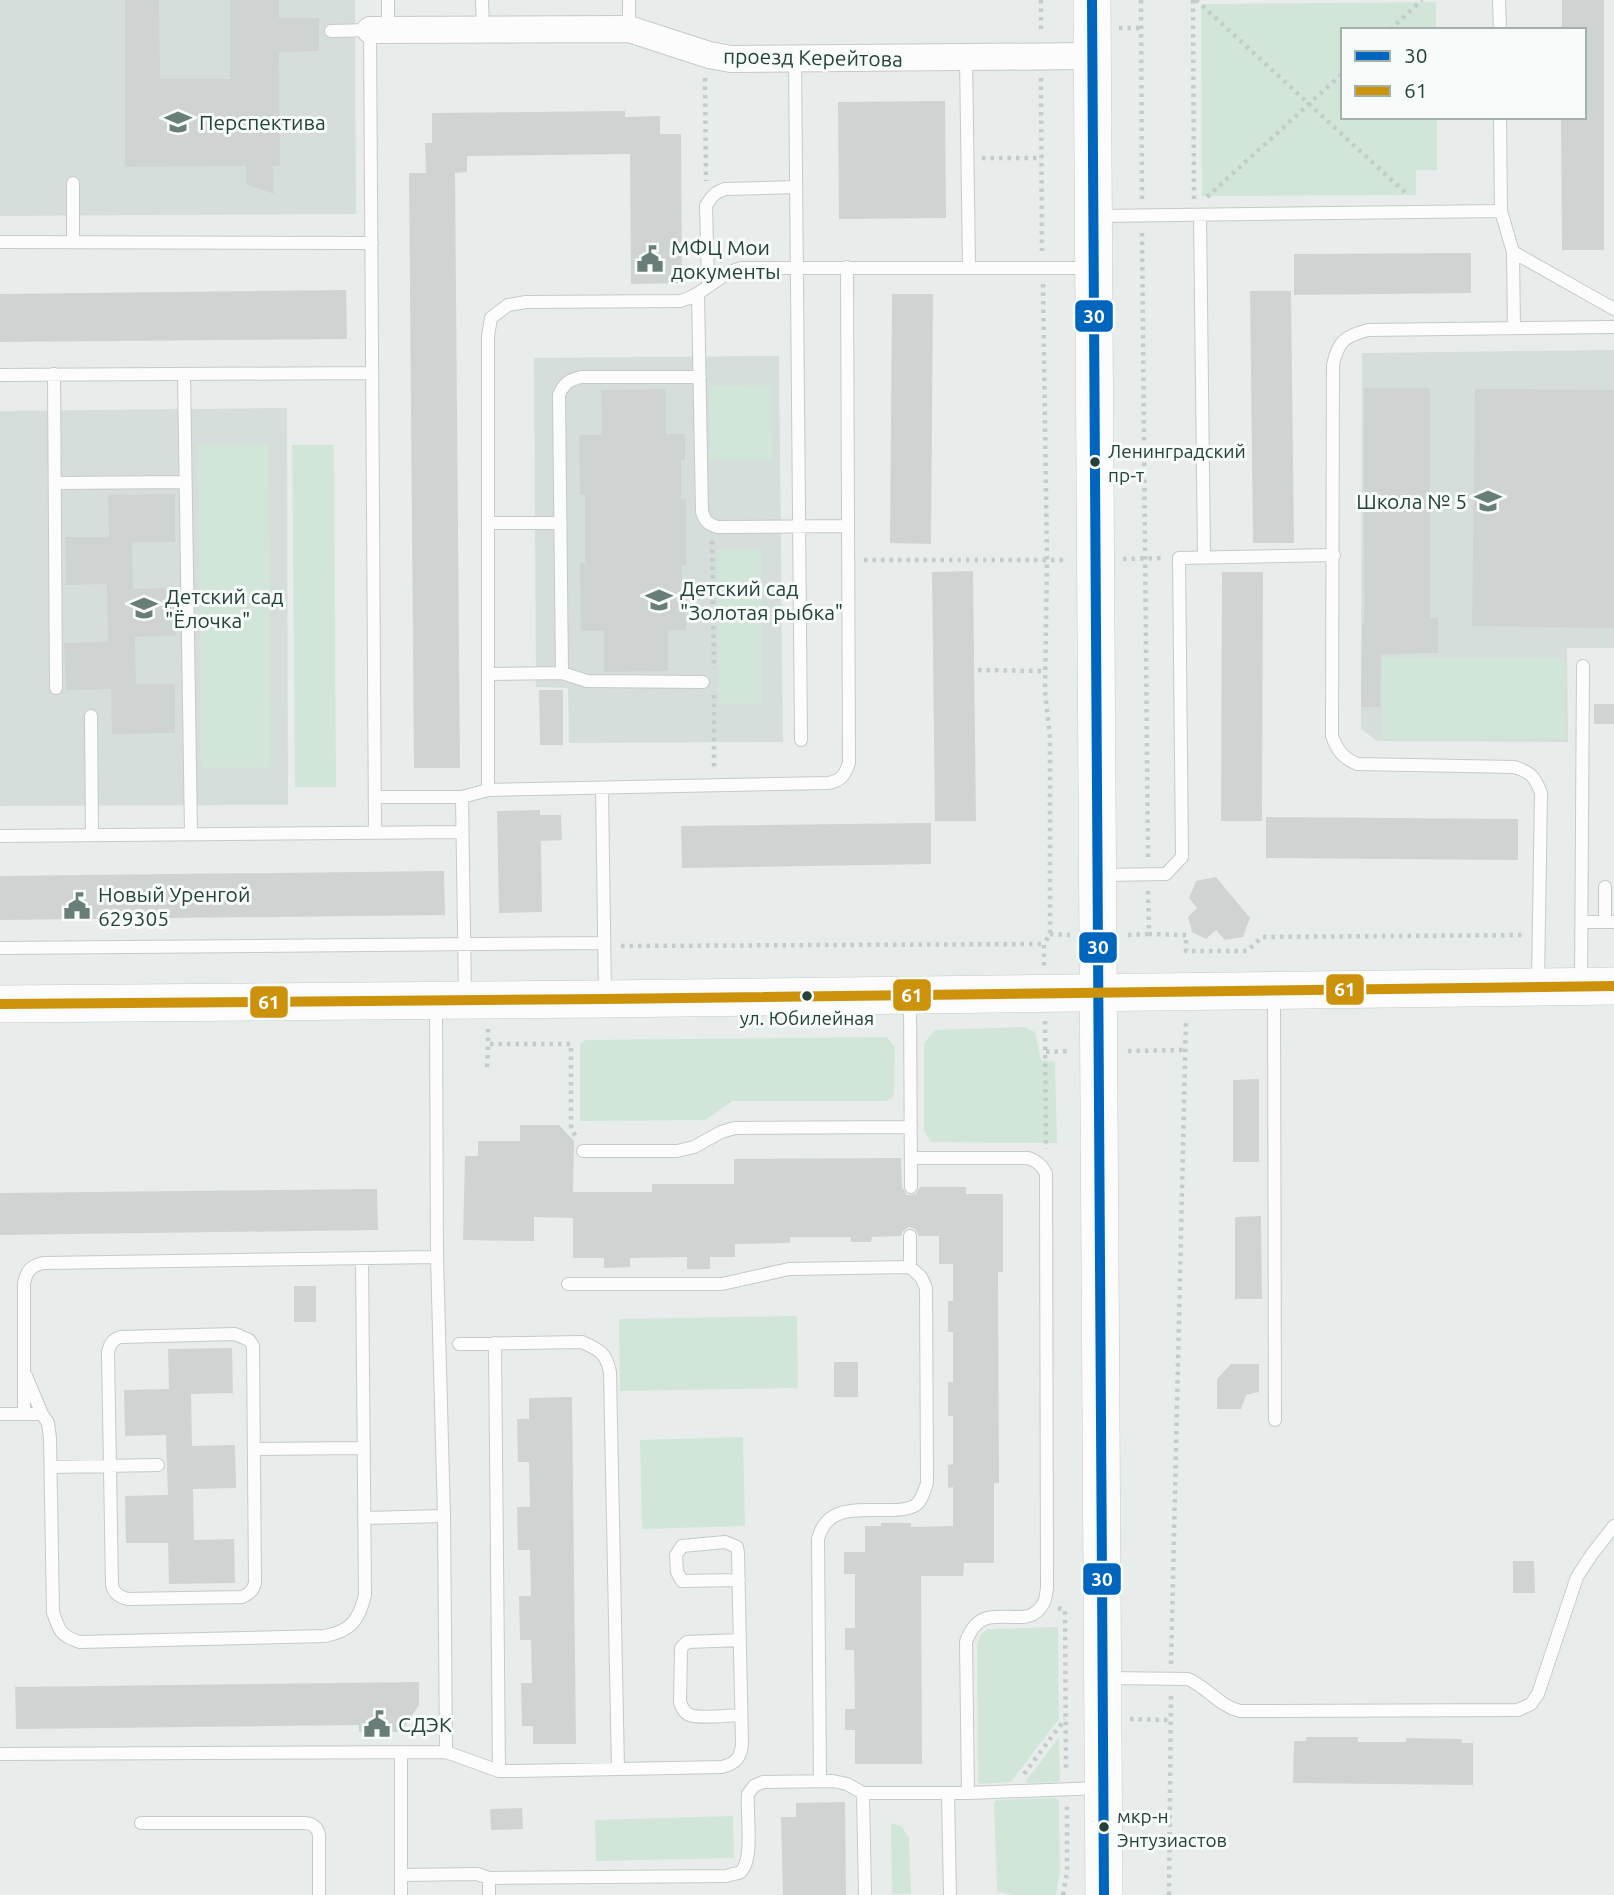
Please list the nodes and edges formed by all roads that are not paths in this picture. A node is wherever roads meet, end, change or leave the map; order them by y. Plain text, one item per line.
1 (388, 0) edge
2 (482, 0) edge
3 (629, 0) edge
4 (1092, 0) edge
5 (1499, 0) edge
6 (1500, 28) edge
7 (483, 29) junction
8 (629, 29) junction
9 (379, 30) junction
10 (331, 31) dead end
11 (1092, 56) junction
12 (966, 57) junction
13 (794, 59) junction
14 (1500, 119) edge
15 (73, 183) dead end
16 (796, 187) junction
17 (1501, 211) junction
18 (1196, 213) junction
19 (1094, 216) junction
20 (0, 242) edge
21 (73, 242) junction
22 (372, 243) junction
23 (1513, 252) junction
24 (796, 267) junction
25 (847, 267) junction
26 (969, 267) junction
27 (1094, 268) junction
28 (703, 290) junction
29 (1614, 309) edge
30 (1614, 327) edge
31 (1514, 328) junction
32 (372, 373) junction
33 (0, 374) edge
34 (54, 374) junction
35 (184, 374) junction
36 (700, 377) junction
37 (186, 482) junction
38 (55, 483) junction
39 (488, 523) junction
40 (560, 523) junction
41 (799, 526) junction
42 (848, 526) junction
43 (1334, 555) junction
44 (1204, 557) junction
45 (1583, 666) dead end
46 (562, 673) junction
47 (488, 674) junction
48 (710, 682) road end
49 (56, 688) dead end
50 (91, 716) dead end
51 (801, 740) dead end
52 (602, 788) junction
53 (488, 790) junction
54 (375, 797) junction
55 (462, 797) junction
56 (375, 832) junction
57 (462, 832) junction
58 (191, 834) junction
59 (92, 835) junction
60 (0, 836) edge
61 (1097, 876) junction
62 (1605, 887) dead end
63 (1581, 922) junction
64 (1610, 922) edge
65 (464, 944) junction
66 (604, 945) junction
67 (0, 948) edge
68 (1538, 986) junction
69 (1597, 986) edge
70 (1274, 991) junction
71 (1098, 992) junction
72 (910, 995) junction
73 (604, 999) junction
74 (463, 1000) junction
75 (0, 1004) edge
76 (911, 1127) junction
77 (583, 1151) road end
78 (912, 1158) junction
79 (911, 1187) dead end
80 (910, 1236) dead end
81 (437, 1257) junction
82 (362, 1259) junction
83 (910, 1267) junction
84 (568, 1284) dead end
85 (495, 1343) junction
86 (459, 1344) dead end
87 (24, 1370) junction
88 (0, 1414) edge
89 (24, 1414) junction
90 (42, 1414) junction
91 (1275, 1420) dead end
92 (365, 1448) junction
93 (254, 1449) junction
94 (158, 1465) dead end
95 (110, 1466) junction
96 (51, 1467) junction
97 (444, 1516) junction
98 (365, 1518) junction
99 (1614, 1526) edge
100 (739, 1580) junction
101 (740, 1640) junction
102 (1102, 1678) junction
103 (741, 1715) junction
104 (401, 1752) junction
105 (446, 1752) junction
106 (0, 1754) edge
107 (618, 1769) junction
108 (499, 1771) junction
109 (820, 1780) junction
110 (1103, 1788) junction
111 (863, 1793) junction
112 (948, 1793) junction
113 (968, 1793) junction
114 (141, 1823) dead end
115 (401, 1875) junction
116 (489, 1878) junction
117 (319, 1895) edge
118 (401, 1895) edge
119 (489, 1895) edge
120 (864, 1895) edge
121 (950, 1895) edge
122 (1104, 1895) edge

1 - 9 lane
2 - 7 lane
3 - 8 lane
4 - 11 main road
5 - 6 lane
7 - 8 street, проезд Керейтова
7 - 9 street, проезд Керейтова
8 - 13 street, проезд Керейтова
9 - 10 lane
9 - 22 lane
11 - 12 street, проезд Керейтова
11 - 19 main road
12 - 13 street, проезд Керейтова
12 - 26 lane
13 - 16 lane
14 - 17 lane
15 - 21 lane
16 - 24 lane
16 - 28 lane
17 - 18 lane
17 - 23 lane
18 - 19 lane
18 - 44 lane
19 - 27 main road
20 - 21 lane
21 - 22 lane
22 - 32 lane
23 - 29 lane
23 - 31 lane
24 - 25 lane
24 - 28 lane
24 - 41 lane
25 - 26 lane
25 - 42 lane
26 - 27 lane
27 - 61 main road
28 - 36 lane
28 - 39 lane
30 - 31 lane
31 - 43 lane
32 - 35 lane
32 - 54 lane
33 - 34 lane
34 - 35 lane
34 - 38 lane
35 - 37 lane
36 - 40 lane
36 - 41 lane
37 - 38 lane
37 - 58 lane
38 - 49 lane
39 - 40 lane
39 - 47 lane
40 - 46 lane
41 - 42 lane
41 - 51 lane
42 - 52 lane
43 - 44 lane
43 - 68 lane
44 - 61 lane
45 - 63 lane
46 - 47 lane
46 - 48 lane
47 - 53 lane
50 - 59 lane
52 - 53 lane
52 - 66 lane
53 - 55 lane
54 - 55 lane
54 - 56 lane
55 - 57 lane
56 - 57 lane
56 - 58 lane
57 - 65 lane
58 - 59 lane
59 - 60 lane
61 - 71 main road
62 - 64 lane
63 - 64 lane
63 - 69 lane
65 - 66 lane
65 - 67 lane
65 - 74 lane
66 - 73 lane
68 - 69 main road
68 - 70 main road
70 - 71 main road
70 - 91 lane
71 - 72 main road
71 - 102 main road
72 - 73 main road
72 - 76 lane
73 - 74 main road
74 - 75 main road
74 - 81 lane
76 - 77 lane
76 - 78 lane
78 - 79 lane
78 - 113 lane
80 - 83 lane
81 - 82 lane
81 - 97 lane
82 - 87 lane
82 - 92 lane
83 - 84 lane
83 - 109 lane
85 - 86 lane
85 - 107 lane
85 - 108 lane
87 - 89 lane
87 - 90 lane
88 - 89 lane
89 - 90 lane
90 - 96 lane
92 - 93 lane
92 - 98 lane
93 - 95 lane
93 - 95 lane
94 - 95 lane
95 - 96 lane
96 - 98 lane
97 - 98 lane
97 - 105 lane
99 - 102 lane
100 - 100 lane
100 - 101 lane
101 - 103 lane
101 - 103 lane
102 - 110 main road
103 - 107 lane
104 - 105 lane
104 - 106 lane
104 - 115 lane
105 - 108 lane
107 - 108 lane
109 - 111 lane
109 - 116 lane
110 - 113 lane
110 - 122 main road
111 - 112 lane
111 - 120 lane
112 - 113 lane
112 - 121 lane
114 - 117 lane
115 - 116 lane
115 - 118 lane
116 - 119 lane

